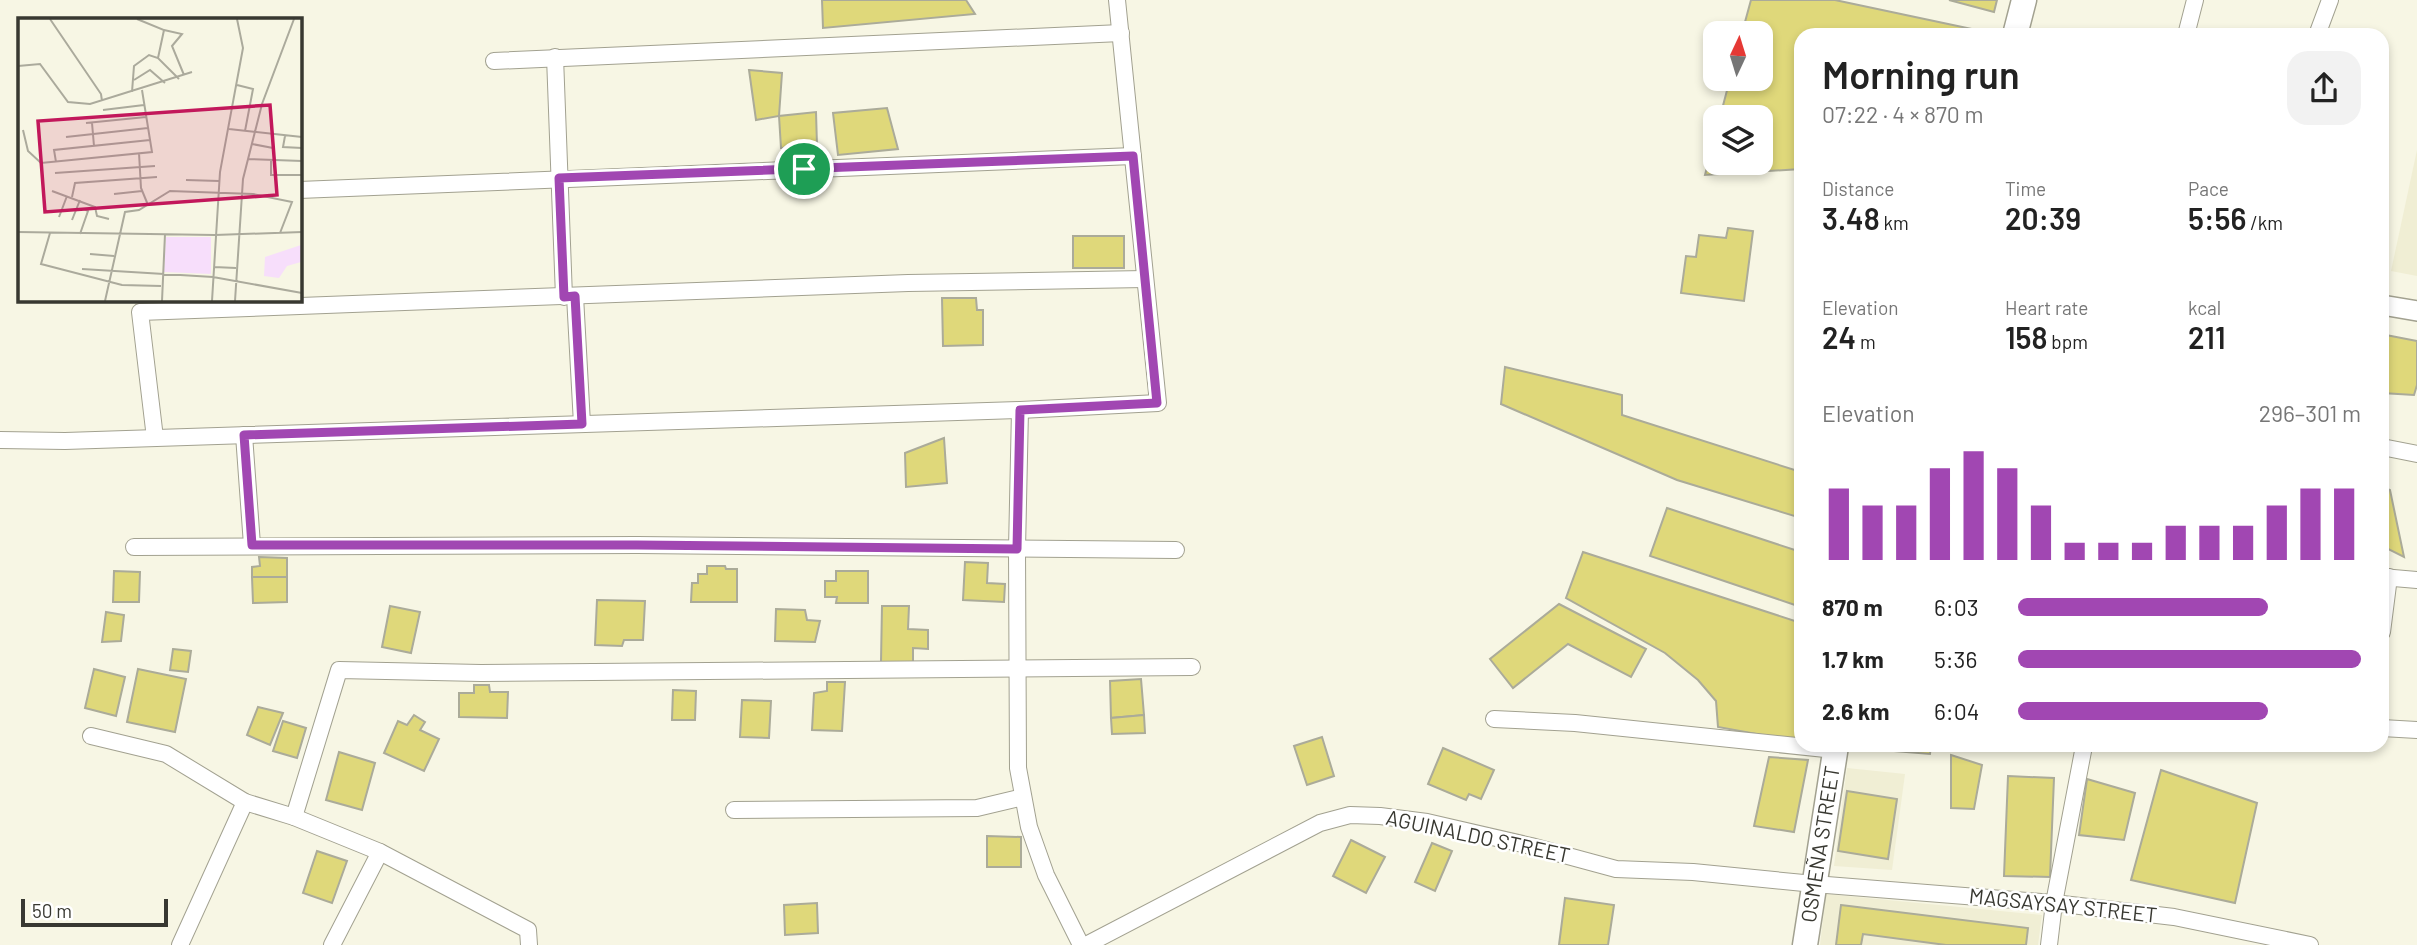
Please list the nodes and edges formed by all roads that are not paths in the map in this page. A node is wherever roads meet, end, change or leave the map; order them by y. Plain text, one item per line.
1 (1118, 0) edge
2 (2024, 0) edge
3 (2195, 0) edge
4 (2330, 0) edge
5 (2017, 28) edge
6 (2188, 28) edge
7 (2320, 28) edge
8 (1121, 33) junction
9 (555, 57) junction
10 (494, 61) dead end
11 (1133, 156) junction
12 (559, 178) junction
13 (301, 190) edge
14 (1145, 279) junction
15 (569, 297) junction
16 (2389, 306) edge
17 (2417, 311) edge
18 (1020, 410) junction
19 (582, 424) junction
20 (244, 435) junction
21 (155, 438) junction
22 (0, 440) edge
23 (2389, 448) edge
24 (2417, 454) edge
25 (252, 545) junction
26 (135, 547) dead end
27 (1017, 549) junction
28 (1176, 550) dead end
29 (2389, 577) edge
30 (2417, 580) edge
31 (1192, 667) dead end
32 (1018, 670) junction
33 (1493, 719) dead end
34 (2389, 728) edge
35 (2417, 730) edge
36 (91, 736) dead end
37 (1794, 744) edge
38 (1834, 752) edge
39 (2083, 752) edge
40 (1023, 797) junction
41 (245, 802) junction
42 (734, 810) dead end
43 (294, 817) junction
44 (380, 852) junction
45 (1814, 884) junction
46 (2054, 903) junction
47 (180, 945) edge
48 (332, 945) edge
49 (529, 945) edge
50 (1081, 945) edge
51 (1086, 945) edge
52 (1805, 945) edge
53 (2049, 945) edge
54 (2309, 945) edge

1 - 8 street
2 - 5 main road
3 - 6 street
4 - 7 street
8 - 9 street
8 - 11 street
9 - 10 street
9 - 12 street
11 - 12 street
11 - 14 street
12 - 13 street
12 - 15 street
14 - 15 street
14 - 18 street
15 - 19 street
15 - 21 street
16 - 17 street
18 - 19 street
18 - 27 street
19 - 20 street
20 - 21 street
20 - 25 street
21 - 22 street
23 - 24 street
25 - 26 street
25 - 27 street
27 - 28 street
27 - 32 street
29 - 30 street
31 - 32 street
32 - 40 street
32 - 43 street
33 - 37 street
34 - 35 street
36 - 41 street
38 - 45 main road, OSMEÑA STREET
39 - 46 street
40 - 42 street
40 - 50 street
41 - 43 street
41 - 47 street
43 - 44 street
44 - 48 street
44 - 49 street
45 - 46 street, MAGSAYSAY STREET
45 - 51 street, AGUINALDO STREET
45 - 52 main road, OSMEÑA STREET
46 - 53 street
46 - 54 street, MAGSAYSAY STREET

